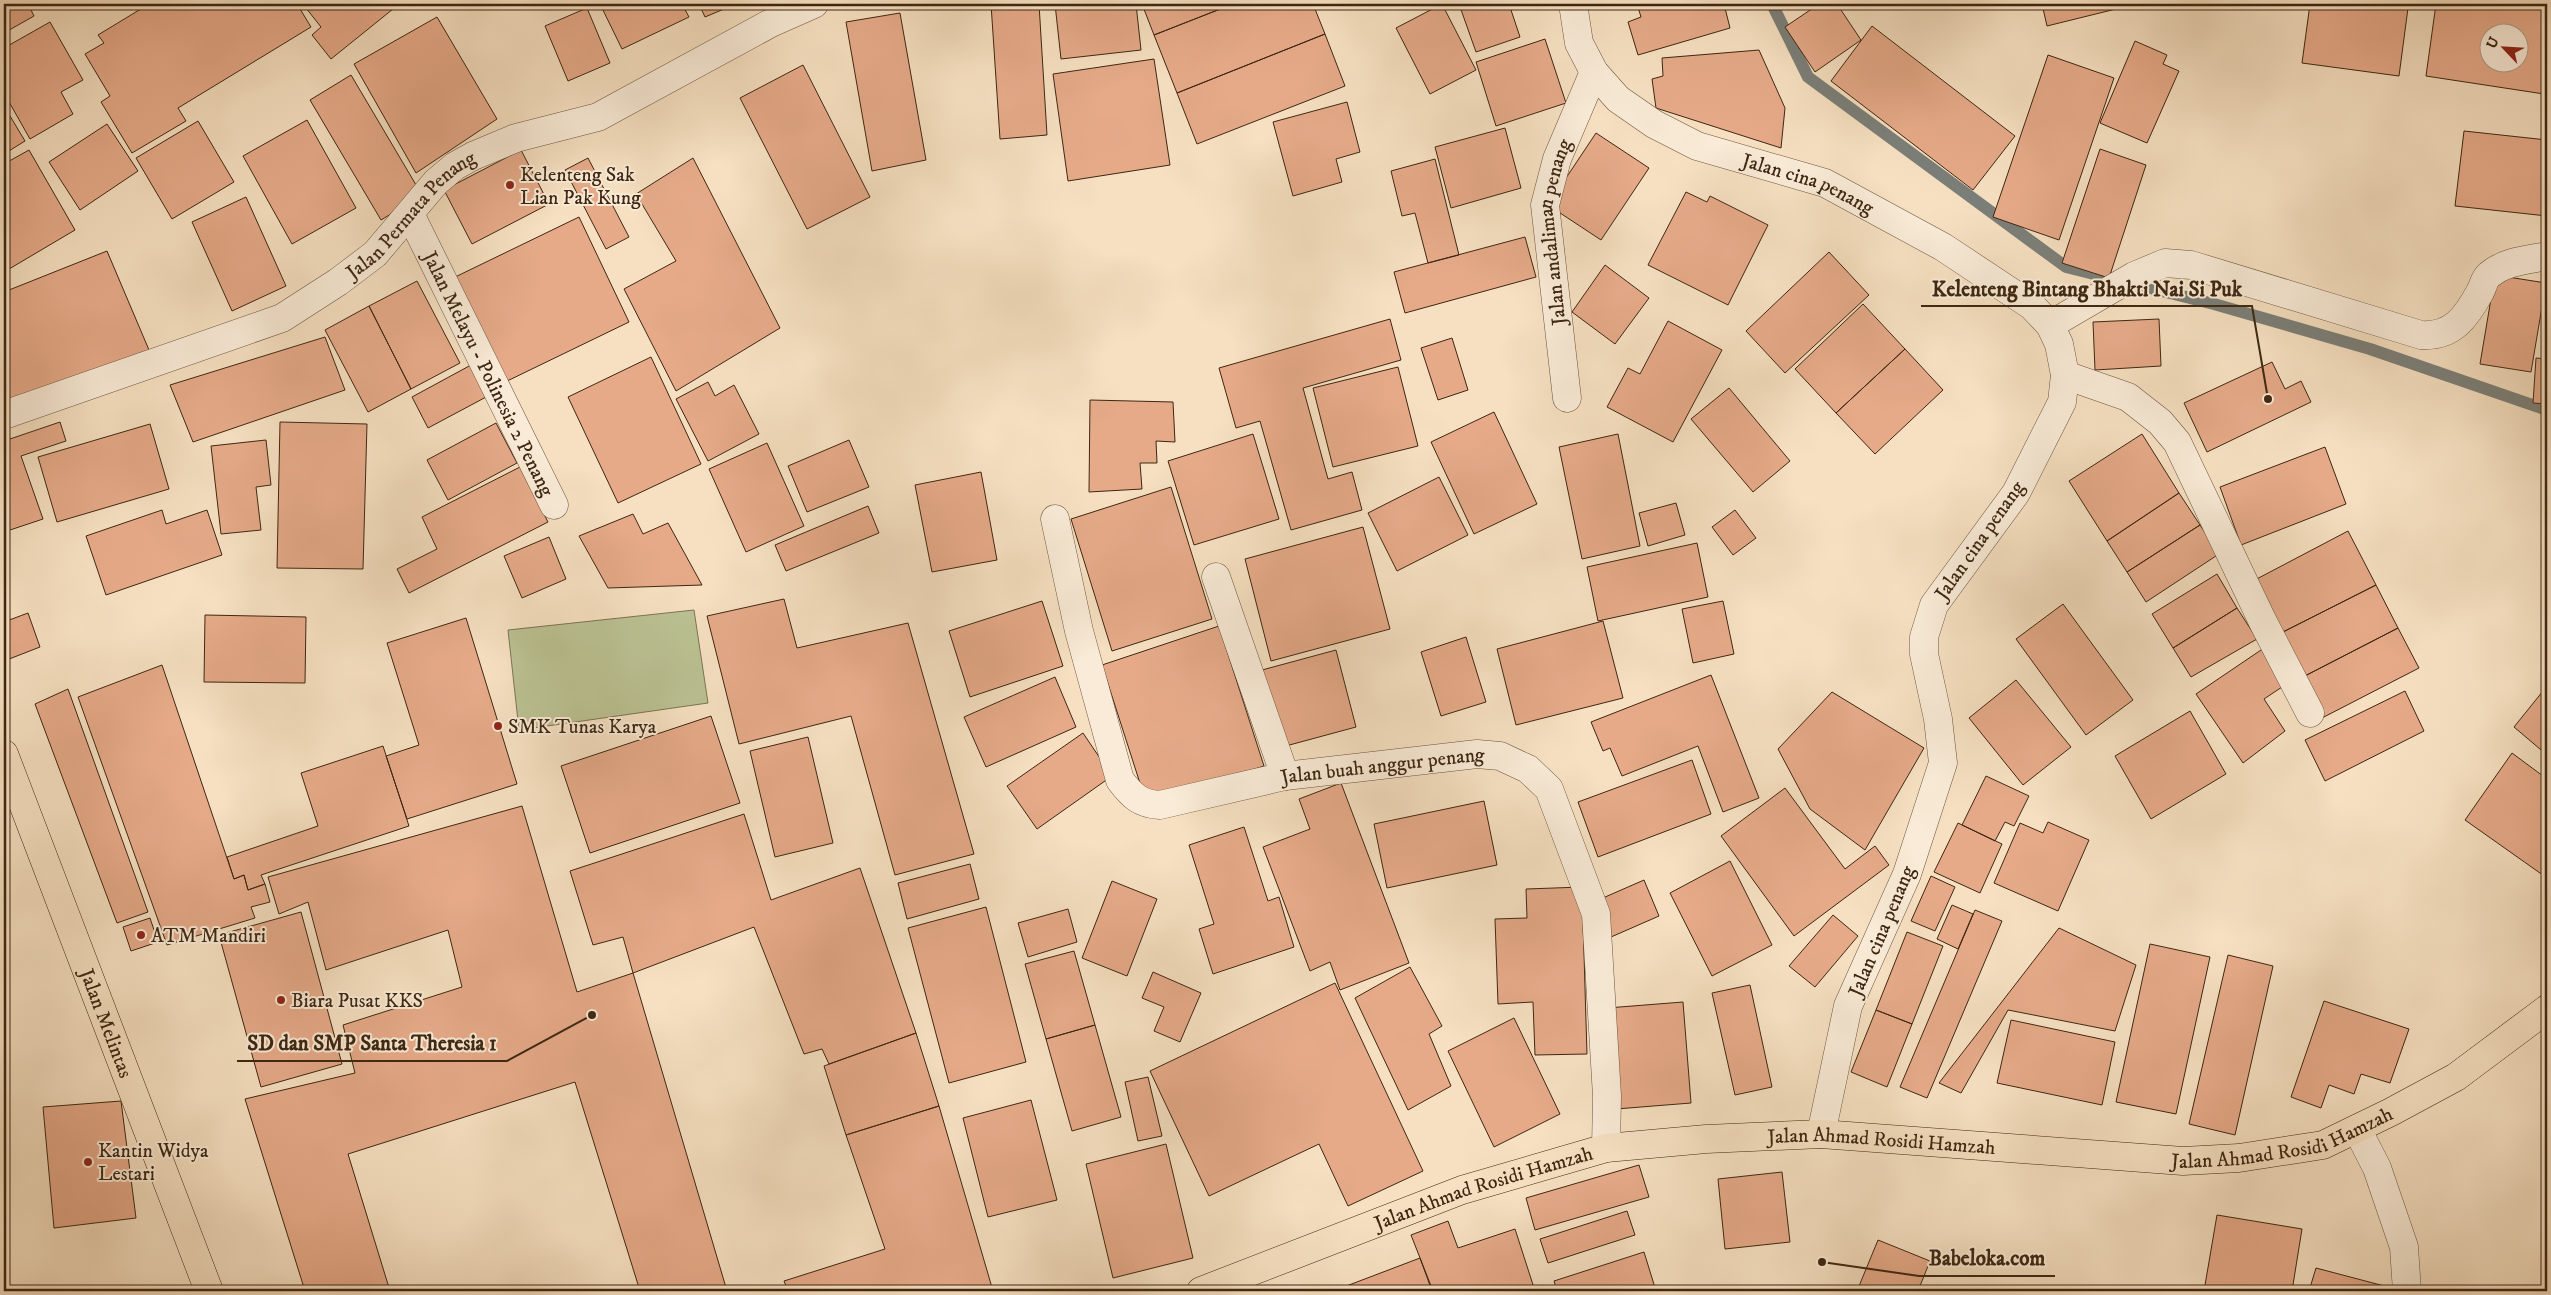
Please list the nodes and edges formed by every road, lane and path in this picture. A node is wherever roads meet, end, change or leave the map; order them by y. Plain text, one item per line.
1 (814, 4) edge
2 (1573, 4) edge
3 (1594, 72) junction
4 (410, 214) junction
5 (2547, 256) edge
6 (2050, 325) junction
7 (2064, 375) junction
8 (1566, 398) dead end
9 (4, 415) edge
10 (554, 505) dead end
11 (1055, 519) dead end
12 (1216, 577) dead end
13 (2310, 713) dead end
14 (4, 754) edge
15 (1285, 776) junction
16 (2547, 1009) edge
17 (2356, 1129) junction
18 (1821, 1134) junction
19 (1606, 1148) junction
20 (209, 1291) edge
21 (1201, 1291) edge
22 (2407, 1291) edge

1 - 4 street, Jalan Permata Penang
2 - 3 street, Jalan cina penang
3 - 6 street, Jalan cina penang
3 - 8 street, Jalan andaliman penang
4 - 9 street, Jalan Permata Penang
4 - 10 street, Jalan Melayu - Polinesia 2 Penang
5 - 6 street
6 - 7 street, Jalan cina penang
7 - 13 street
7 - 18 street, Jalan cina penang
11 - 15 street, Jalan buah anggur penang
12 - 15 street
14 - 20 main road, Jalan Melintas
15 - 19 street, Jalan buah anggur penang
16 - 17 main road, Jalan Ahmad Rosidi Hamzah
17 - 18 main road, Jalan Ahmad Rosidi Hamzah
17 - 22 street
18 - 19 main road, Jalan Ahmad Rosidi Hamzah
19 - 21 main road, Jalan Ahmad Rosidi Hamzah

